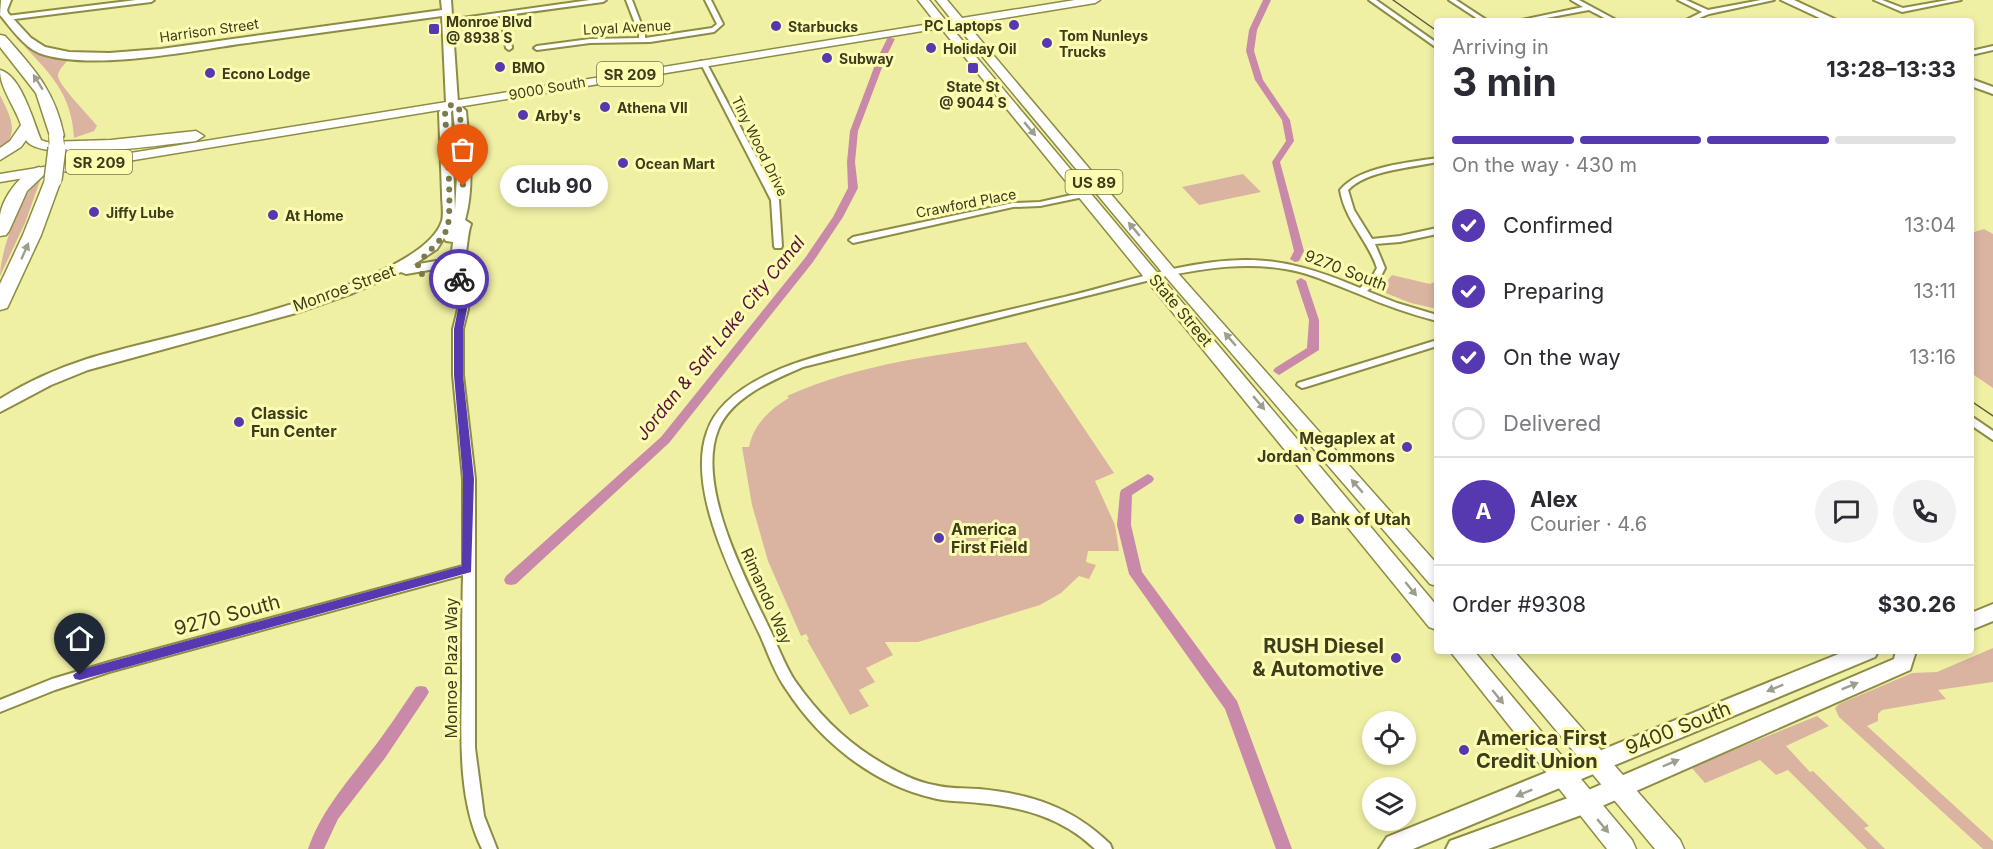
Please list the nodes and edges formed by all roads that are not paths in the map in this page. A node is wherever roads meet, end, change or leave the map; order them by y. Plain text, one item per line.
1 (6, 0) edge
2 (58, 0) edge
3 (146, 0) edge
4 (446, 0) edge
5 (603, 0) edge
6 (630, 0) edge
7 (708, 0) edge
8 (923, 0) edge
9 (942, 0) edge
10 (1051, 0) edge
11 (1095, 0) edge
12 (1372, 0) edge
13 (1452, 0) edge
14 (1574, 0) edge
15 (1682, 0) edge
16 (1771, 0) edge
17 (1786, 0) edge
18 (1877, 0) edge
19 (1958, 0) edge
20 (1588, 8) junction
21 (1707, 12) junction
22 (52, 13) junction
23 (504, 14) junction
24 (448, 17) junction
25 (7, 18) junction
26 (1480, 18) edge
27 (1536, 18) edge
28 (1609, 18) edge
29 (1694, 18) edge
30 (1826, 18) edge
31 (958, 19) junction
32 (941, 21) junction
33 (0, 39) edge
34 (642, 41) junction
35 (1434, 44) edge
36 (509, 48) dead end
37 (537, 48) dead end
38 (1993, 48) edge
39 (1974, 52) edge
40 (703, 62) junction
41 (0, 74) edge
42 (1974, 83) edge
43 (1993, 91) edge
44 (452, 99) junction
45 (27, 127) junction
46 (196, 136) junction
47 (0, 155) edge
48 (1434, 161) edge
49 (0, 166) edge
50 (46, 176) junction
51 (0, 178) edge
52 (1085, 194) junction
53 (464, 206) junction
54 (446, 230) junction
55 (0, 231) edge
56 (1434, 232) edge
57 (854, 240) dead end
58 (1368, 242) junction
59 (778, 246) dead end
60 (417, 267) junction
61 (453, 270) junction
62 (1163, 276) junction
63 (1360, 292) junction
64 (0, 304) edge
65 (280, 312) junction
66 (1434, 317) edge
67 (1434, 344) dead end
68 (1302, 385) dead end
69 (0, 407) edge
70 (1974, 422) edge
71 (1993, 436) edge
72 (467, 569) junction
73 (1434, 575) edge
74 (1993, 612) edge
75 (1434, 617) edge
76 (1974, 621) edge
77 (1463, 654) edge
78 (1504, 654) edge
79 (1861, 654) edge
80 (1905, 654) edge
81 (0, 706) edge
82 (1597, 762) junction
83 (1562, 777) junction
84 (1618, 787) junction
85 (1584, 803) junction
86 (490, 849) edge
87 (1105, 849) edge
88 (1390, 849) edge
89 (1458, 849) edge
90 (1623, 849) edge
91 (1671, 849) edge

1 - 25 street
2 - 22 street
3 - 22 street
4 - 24 street, Monroe Street
5 - 23 street
6 - 34 street
7 - 34 street, Loyal Avenue
8 - 32 main road, State Street / US 89
9 - 31 main road, State Street / US 89
10 - 31 main road, 9000 South / SR 209
11 - 31 main road, 9000 South / SR 209
12 - 35 street
13 - 26 street
14 - 20 street
15 - 21 street
16 - 21 street
17 - 30 street
18 - 19 street
20 - 27 street
20 - 28 street
21 - 29 street
22 - 25 street
23 - 24 street
23 - 36 street
24 - 25 street, Harrison Street
24 - 44 street, Monroe Street
31 - 32 main road, 9000 South / SR 209
62 -> 31 main road, State Street / US 89
32 - 40 main road, 9000 South / SR 209
32 - 44 main road, 9000 South / SR 209
32 -> 52 main road, State Street / US 89
50 -> 33 highway, bridge
34 - 37 street, Loyal Avenue
38 - 39 street
40 - 44 main road, 9000 South / SR 209
40 - 59 street, Tiny Wood Drive
41 - 45 highway
42 - 43 street
44 - 46 main road, 9000 South / SR 209
44 - 50 main road, 9000 South / SR 209
44 - 53 street, Monroe Street
44 - 54 street, Monroe Street
45 - 46 highway
45 - 47 highway
46 - 49 main road, 9000 South / SR 209
48 - 58 street
50 - 51 main road, 9000 South / SR 209
50 - 55 highway
64 -> 50 highway
52 - 57 street, Crawford Place
52 - 62 main road, State Street / US 89
53 - 60 street, Monroe Street
53 - 61 street
54 - 60 street
54 - 65 street, Monroe Street
56 - 58 street
58 - 63 street
60 - 61 street
60 - 65 street, Monroe Street
61 - 72 street, Monroe Plaza Way
62 - 63 street, 9270 South
73 -> 62 main road, State Street / US 89
62 -> 75 main road, State Street / US 89
62 - 87 street, Rimando Way
63 - 66 street, 9270 South
65 - 69 street, Monroe Street
67 - 68 street
70 - 71 street
72 - 81 street, 9270 South
72 - 86 street, Monroe Plaza Way
74 - 76 street
77 -> 83 main road
78 - 82 main road
79 -> 82 street, 9400 South
84 -> 80 street, 9400 South
82 - 83 street, 9400 South
82 - 84 main road
83 - 85 main road
83 -> 88 street, 9400 South
84 - 85 street, 9400 South
84 - 91 main road
85 - 89 street, 9400 South
85 -> 90 main road

